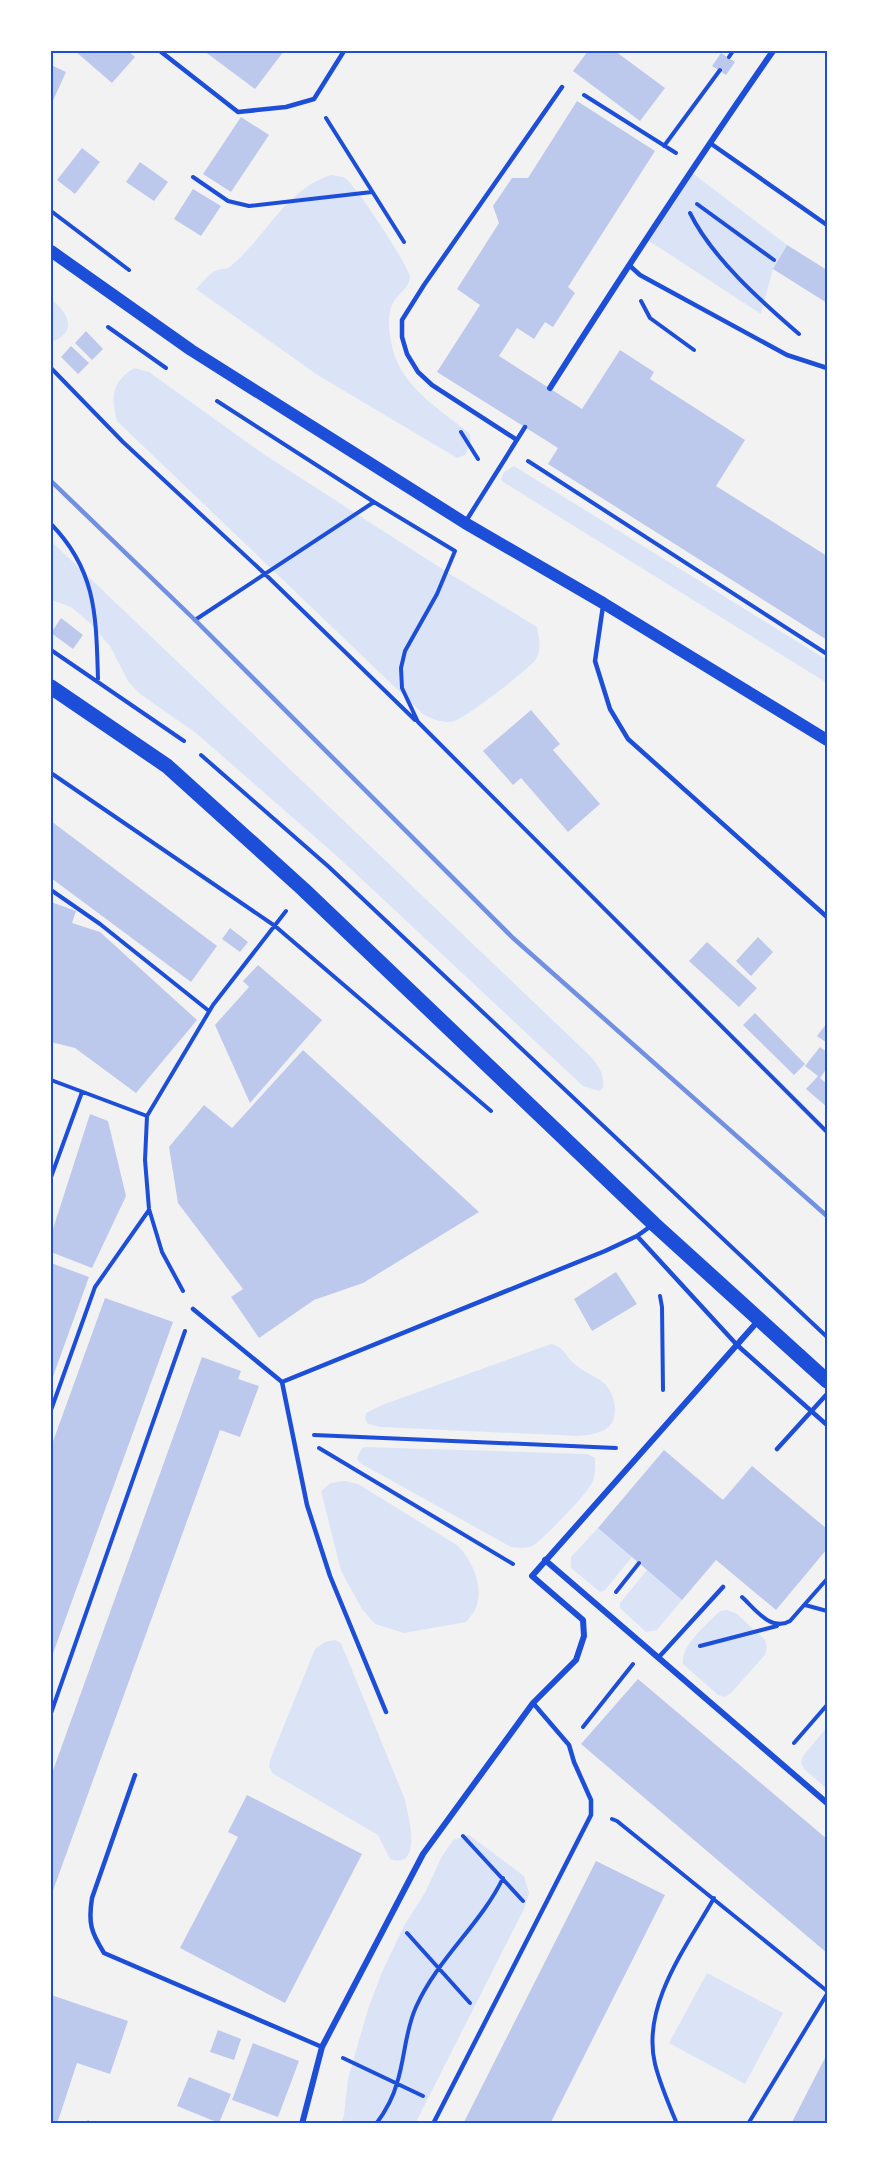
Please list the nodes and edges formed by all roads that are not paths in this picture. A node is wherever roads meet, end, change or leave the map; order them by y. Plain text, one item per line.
1 (160, 51) edge
2 (344, 51) edge
3 (773, 51) edge
4 (562, 87) road end
5 (710, 144) junction
6 (827, 225) edge
7 (51, 251) edge
8 (629, 265) junction
9 (825, 367) edge
10 (550, 388) dead end
11 (525, 427) dead end
12 (517, 440) junction
13 (465, 523) junction
14 (603, 603) junction
15 (51, 687) edge
16 (827, 740) edge
17 (827, 917) edge
18 (654, 1224) junction
19 (637, 1236) junction
20 (192, 1309) road end
21 (759, 1320) junction
22 (737, 1345) junction
23 (827, 1381) edge
24 (282, 1382) junction
25 (827, 1395) edge
26 (812, 1412) junction
27 (827, 1425) edge
28 (777, 1449) dead end
29 (545, 1560) junction
30 (723, 1587) road end
31 (658, 1658) junction
32 (533, 1703) junction
33 (386, 1712) dead end
34 (135, 1774) dead end
35 (827, 1803) edge
36 (322, 2047) junction
37 (302, 2124) edge
38 (433, 2124) edge

1 - 2 lane
3 - 5 street
4 - 12 lane
5 - 6 lane
5 - 8 street
7 - 13 main road
8 - 9 lane
8 - 10 street
11 - 12 lane
12 - 13 lane
13 - 14 main road
14 - 16 main road
14 - 17 lane
15 - 18 main road
18 - 19 lane
18 - 21 main road
19 - 22 lane
19 - 24 lane
20 - 24 lane
21 - 22 street
21 - 23 main road
22 - 26 lane
22 - 29 street
24 - 33 lane
25 - 26 lane
26 - 27 lane
26 - 28 lane
29 - 31 street
29 - 32 street
30 - 31 lane
31 - 35 street
32 - 36 street
32 - 38 lane
34 - 36 lane
36 - 37 street

